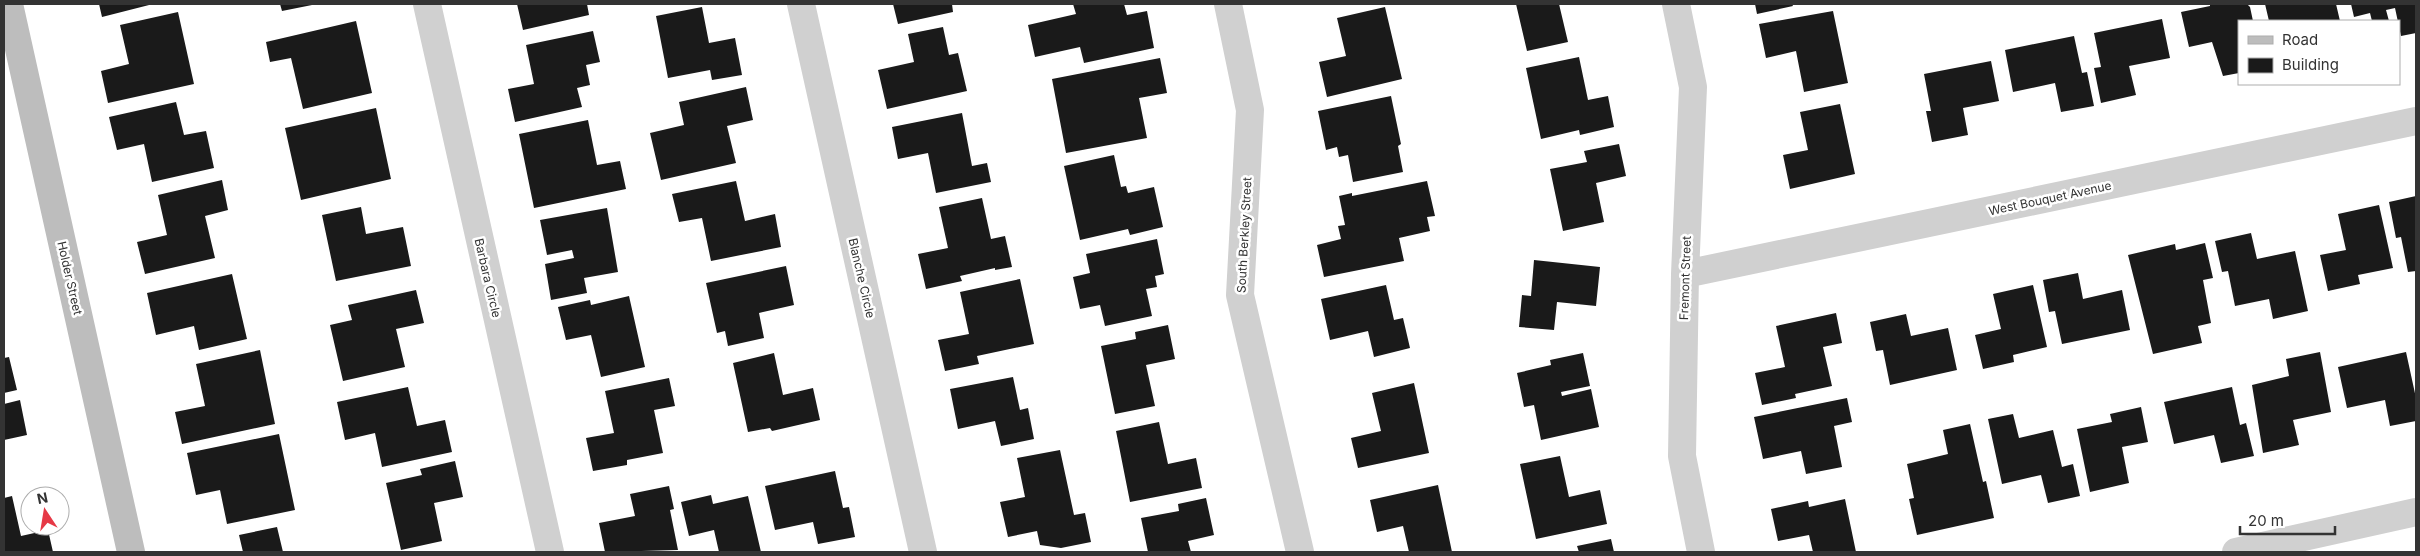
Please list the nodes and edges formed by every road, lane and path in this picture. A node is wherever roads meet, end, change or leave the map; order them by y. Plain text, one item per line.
1 (9, 4) edge
2 (427, 4) edge
3 (801, 4) edge
4 (1228, 4) edge
5 (1676, 4) edge
6 (2416, 121) edge
7 (1684, 274) junction
8 (2416, 512) edge
9 (132, 552) edge
10 (550, 552) edge
11 (923, 552) edge
12 (1300, 552) edge
13 (1701, 552) edge
14 (2236, 552) edge

1 - 9 street, Holder Street
2 - 10 street, Barbara Circle
3 - 11 street, Blanche Circle
4 - 12 street, South Berkley Street
5 - 7 street, Fremont Street
6 - 7 street, West Bouquet Avenue
7 - 13 street, Fremont Street
8 - 14 street

